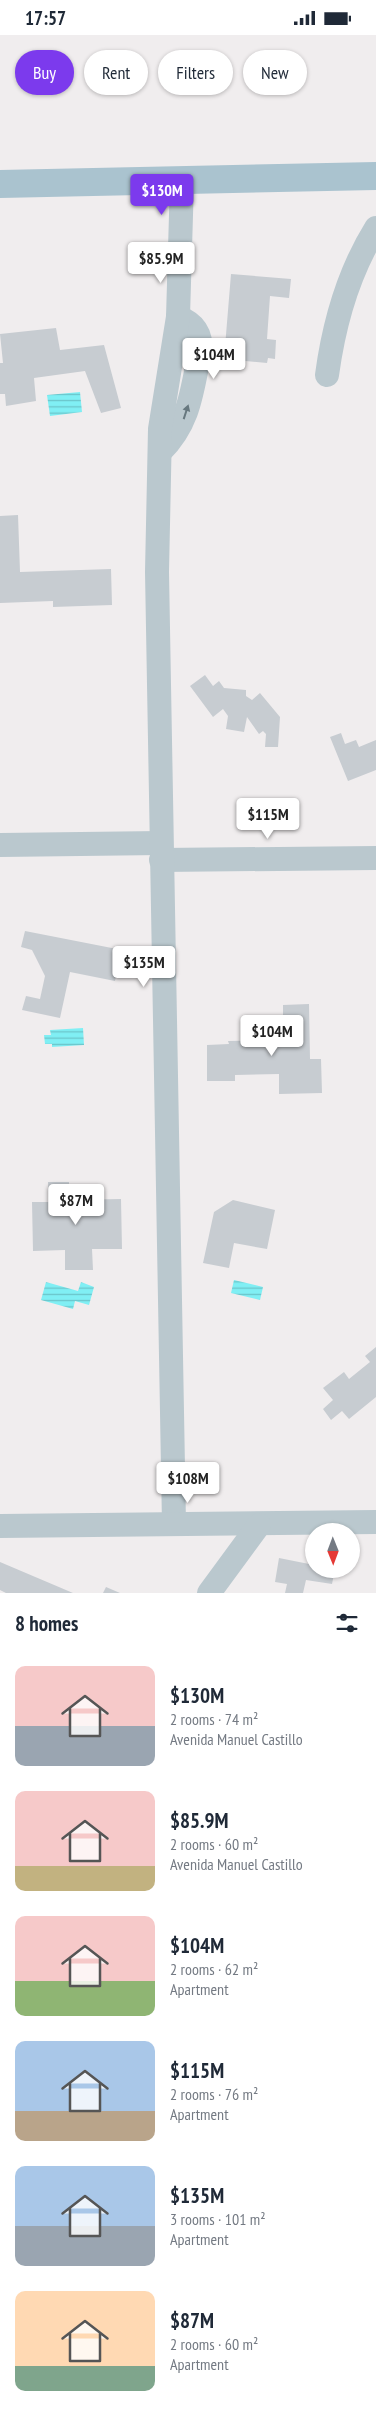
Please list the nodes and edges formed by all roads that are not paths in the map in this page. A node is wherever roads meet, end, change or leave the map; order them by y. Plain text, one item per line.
1 (376, 176) edge
2 (182, 181) junction
3 (0, 184) edge
4 (376, 228) edge
5 (327, 375) dead end
6 (0, 845) edge
7 (161, 851) junction
8 (376, 858) edge
9 (376, 1522) edge
10 (174, 1523) junction
11 (258, 1525) junction
12 (0, 1526) edge
13 (209, 1593) edge

1 - 2 main road
2 - 3 main road
2 - 7 street
4 - 5 street
6 - 7 street
7 - 8 street
7 - 10 street
9 - 11 street
10 - 11 street
10 - 12 street
11 - 13 street

